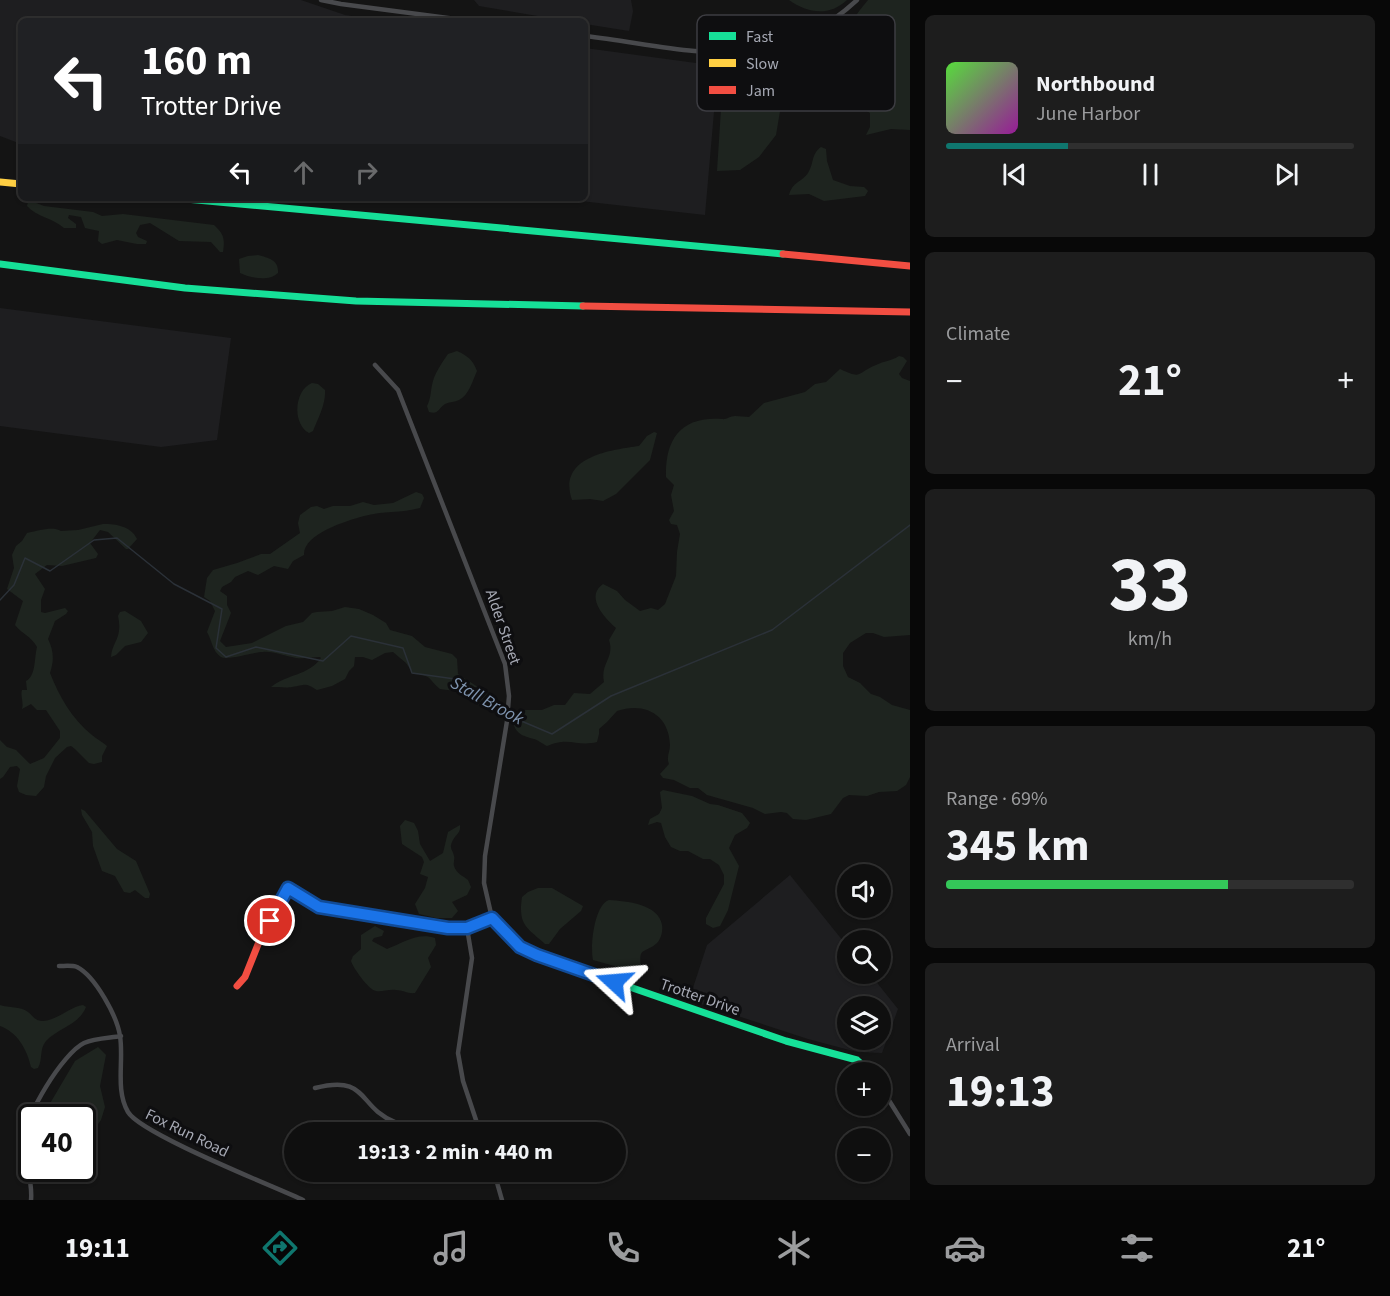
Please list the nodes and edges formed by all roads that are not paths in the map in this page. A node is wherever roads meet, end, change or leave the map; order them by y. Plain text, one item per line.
1 (321, 0) edge
2 (857, 0) edge
3 (838, 15) edge
4 (448, 18) edge
5 (588, 36) edge
6 (697, 51) edge
7 (0, 182) edge
8 (18, 184) edge
9 (208, 201) edge
10 (0, 264) edge
11 (910, 266) edge
12 (910, 312) edge
13 (375, 365) dead end
14 (492, 918) junction
15 (467, 928) junction
16 (59, 966) dead end
17 (237, 986) dead end
18 (121, 1036) junction
19 (859, 1062) edge
20 (315, 1088) dead end
21 (891, 1104) edge
22 (395, 1122) edge
23 (477, 1122) edge
24 (910, 1134) edge
25 (497, 1182) edge
26 (287, 1192) junction
27 (30, 1200) edge
28 (283, 1200) edge
29 (303, 1200) edge
30 (502, 1200) edge

1 - 4 street
2 - 3 street
5 - 6 street
7 - 8 main road
9 - 11 main road
10 - 12 main road
13 - 14 street, Alder Street
14 - 15 main road
14 - 19 main road, Trotter Drive
15 - 17 main road
15 - 23 street
16 - 18 street, Fox Run Road
18 - 26 street, Fox Run Road
18 - 27 street
20 - 22 street
21 - 24 street
25 - 30 street
26 - 28 street
26 - 29 street, Fox Run Road

